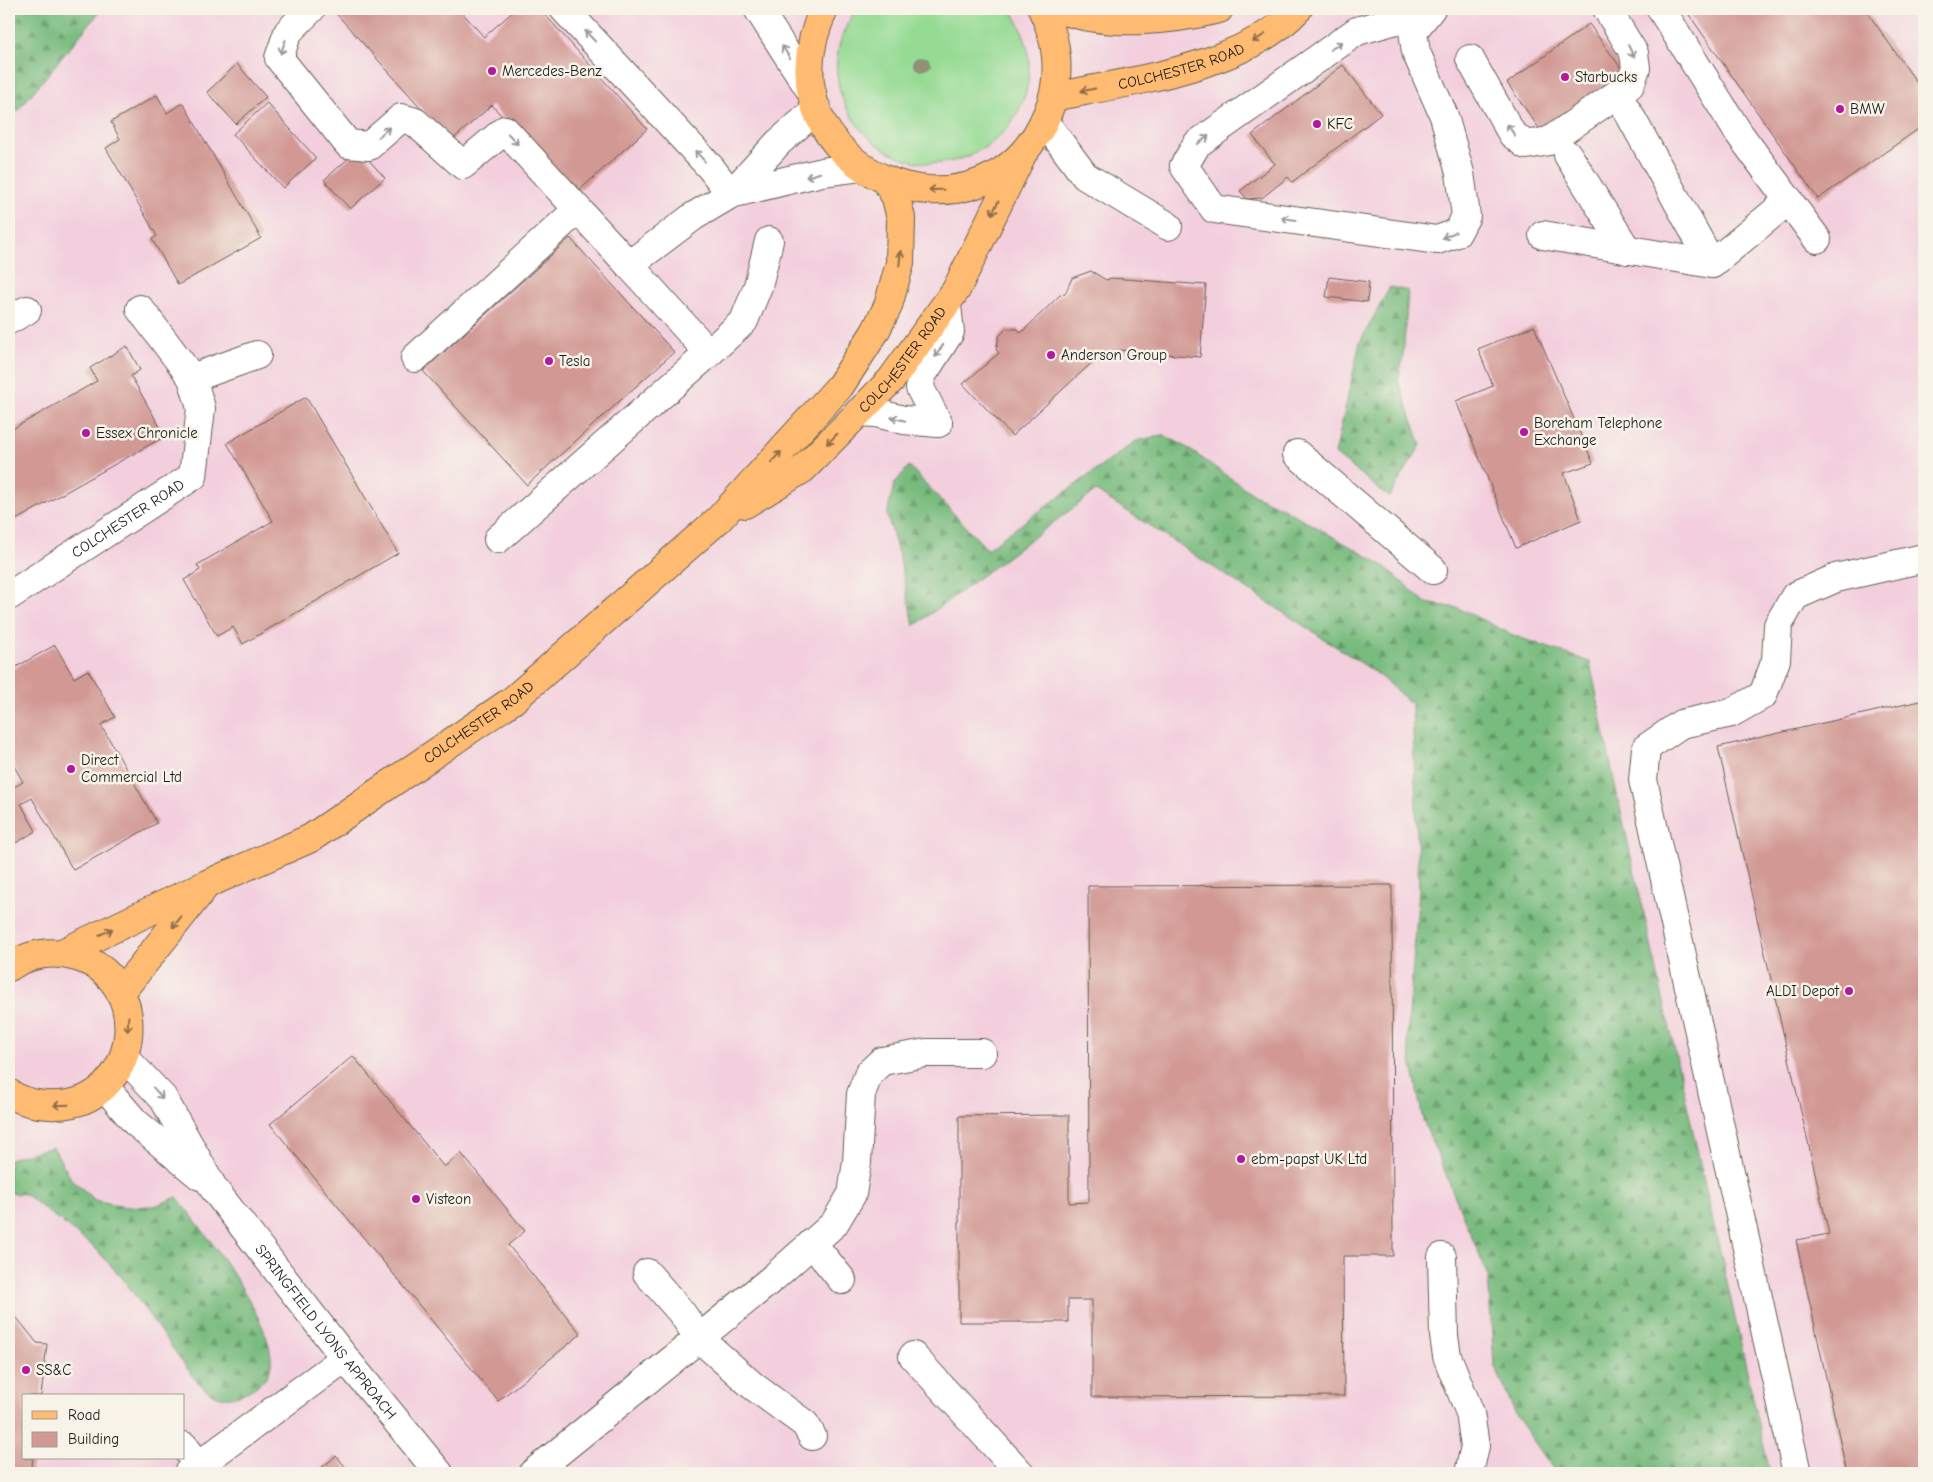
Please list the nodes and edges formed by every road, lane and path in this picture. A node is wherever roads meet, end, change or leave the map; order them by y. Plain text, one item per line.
1 (311, 9) edge
2 (564, 9) edge
3 (758, 9) edge
4 (824, 9) edge
5 (1042, 9) edge
6 (1060, 9) edge
7 (1219, 9) edge
8 (1298, 9) edge
9 (1607, 9) edge
10 (1661, 9) edge
11 (1429, 10) edge
12 (1470, 59) dead end
13 (815, 101) junction
14 (1049, 109) junction
15 (1627, 110) dead end
16 (1025, 149) junction
17 (1568, 155) dead end
18 (861, 167) junction
19 (886, 181) junction
20 (731, 194) junction
21 (1788, 200) junction
22 (578, 210) junction
23 (1168, 226) dead end
24 (1543, 235) dead end
25 (1817, 239) dead end
26 (769, 241) dead end
27 (1627, 250) junction
28 (1712, 264) junction
29 (629, 265) junction
30 (946, 306) junction
31 (140, 309) dead end
32 (710, 353) junction
33 (257, 355) dead end
34 (415, 358) dead end
35 (192, 378) junction
36 (859, 412) junction
37 (1297, 454) dead end
38 (720, 519) junction
39 (498, 539) dead end
40 (1924, 558) edge
41 (1433, 570) dead end
42 (9, 596) edge
43 (207, 884) junction
44 (9, 949) edge
45 (49, 953) junction
46 (9, 967) edge
47 (121, 992) junction
48 (982, 1053) dead end
49 (125, 1058) junction
50 (105, 1087) junction
51 (10, 1094) edge
52 (214, 1189) junction
53 (812, 1243) junction
54 (1442, 1257) dead end
55 (647, 1273) dead end
56 (842, 1280) dead end
57 (699, 1338) junction
58 (913, 1356) dead end
59 (345, 1358) junction
60 (812, 1436) dead end
61 (190, 1461) edge
62 (439, 1473) edge
63 (533, 1473) edge
64 (1020, 1473) edge
65 (1469, 1473) edge
66 (1797, 1473) edge

1 -> 22 street
20 -> 2 street
13 -> 3 street
4 - 13 main road
5 - 14 main road
6 - 7 main road
8 -> 14 main road, COLCHESTER ROAD
9 -> 12 street
10 - 21 street
11 -> 11 street
13 - 18 main road
13 - 20 street
14 - 16 main road
14 - 23 street
15 - 28 street
16 -> 19 main road
16 -> 30 main road, COLCHESTER ROAD
17 - 27 street
18 - 19 main road
18 -> 20 street
38 -> 19 main road, COLCHESTER ROAD
20 - 29 street
21 - 25 street
21 - 28 street
22 - 29 street
22 - 34 street
24 - 27 street
26 - 32 street
27 - 28 street
29 - 32 street
30 - 36 main road, COLCHESTER ROAD
30 -> 36 street
31 - 35 street, COLCHESTER ROAD
32 - 39 street
33 - 35 street
35 - 42 street, COLCHESTER ROAD
36 -> 38 main road, COLCHESTER ROAD
37 - 41 street
38 - 43 main road, COLCHESTER ROAD
40 - 66 street
45 -> 43 main road, COLCHESTER ROAD
43 -> 47 main road, COLCHESTER ROAD
44 - 45 street
45 - 46 main road, COLCHESTER ROAD
45 - 47 main road
47 -> 49 main road
48 - 53 street
49 - 50 main road
49 -> 52 street, SPRINGFIELD LYONS APPROACH
50 -> 51 main road
50 - 52 street, SPRINGFIELD LYONS APPROACH
52 - 59 street, SPRINGFIELD LYONS APPROACH
53 - 56 street
53 - 57 street
54 - 65 street
55 - 57 street
57 - 60 street
57 - 63 street
58 - 64 street
59 - 61 street
59 - 62 street, SPRINGFIELD LYONS APPROACH

